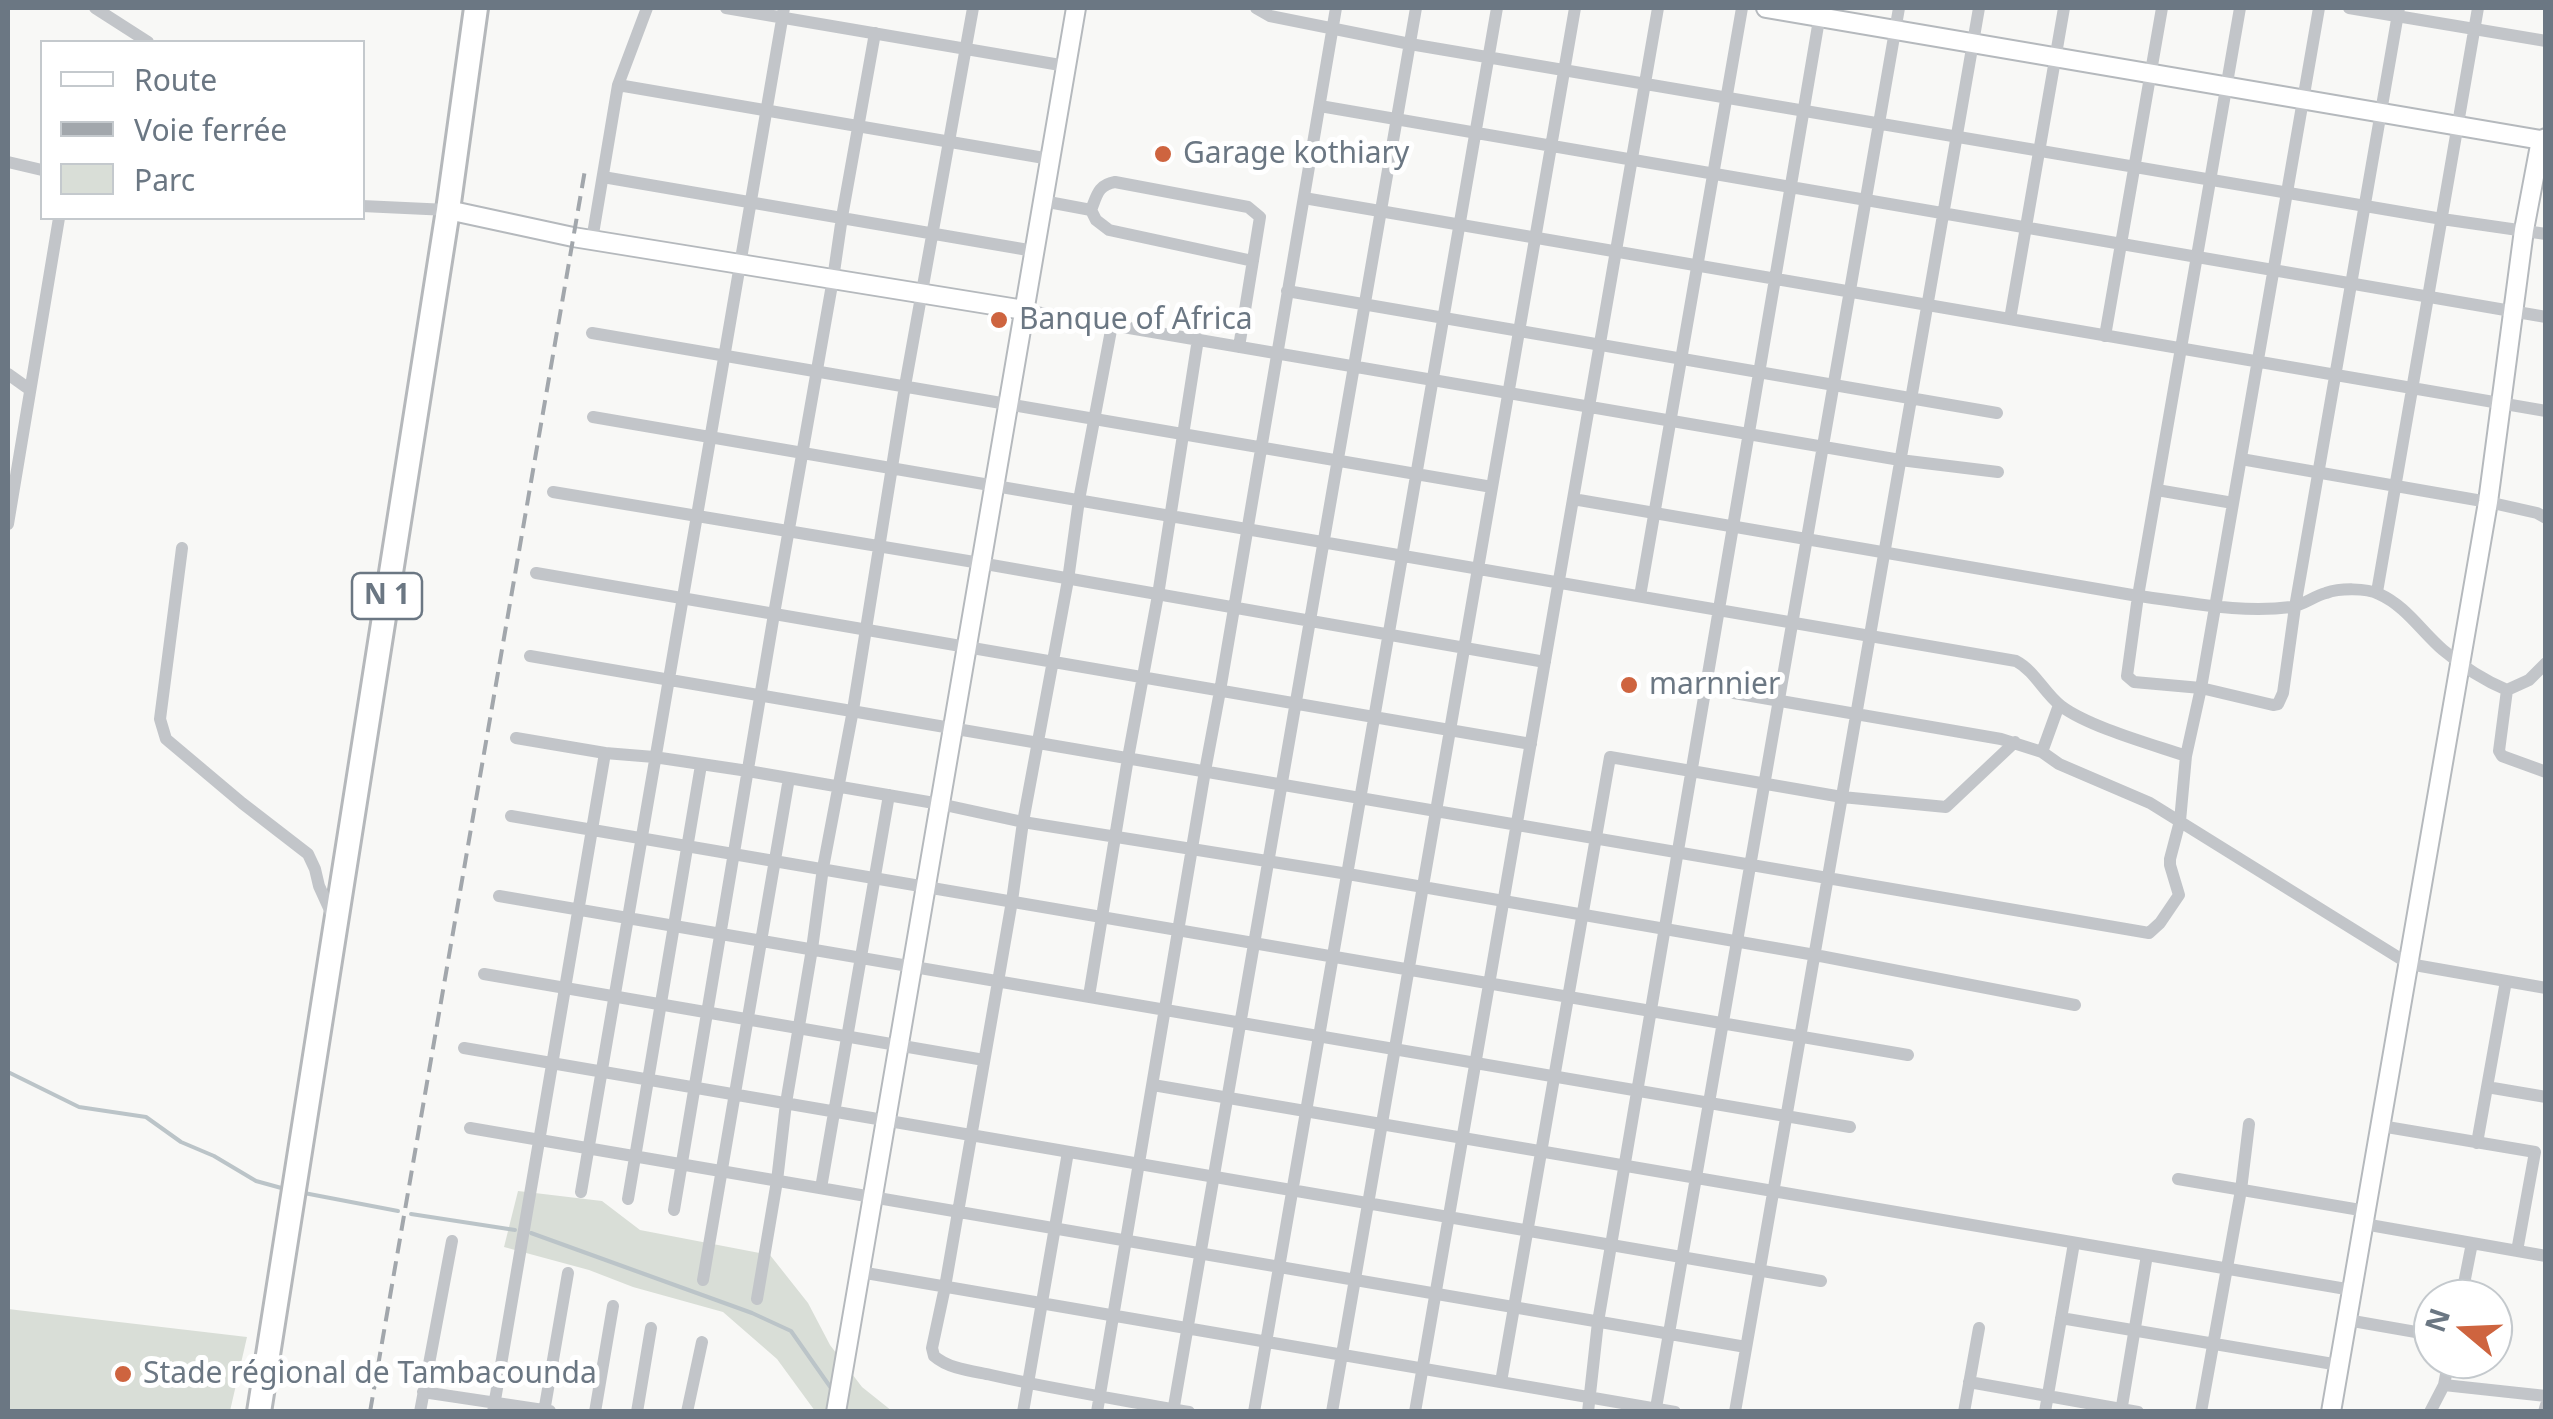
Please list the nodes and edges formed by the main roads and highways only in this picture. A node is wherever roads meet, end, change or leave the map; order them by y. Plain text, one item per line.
1 (476, 8) edge
2 (1076, 8) edge
3 (1766, 8) edge
4 (1821, 12) edge
5 (2544, 140) edge
6 (448, 210) junction
7 (1024, 310) junction
8 (258, 1412) edge
9 (836, 1412) edge
10 (2330, 1412) edge

1 - 6 highway, N 1
2 - 7 main road
3 - 4 main road
4 - 5 main road
5 - 10 main road
6 - 7 main road
6 - 8 highway, N 1
7 - 9 main road

